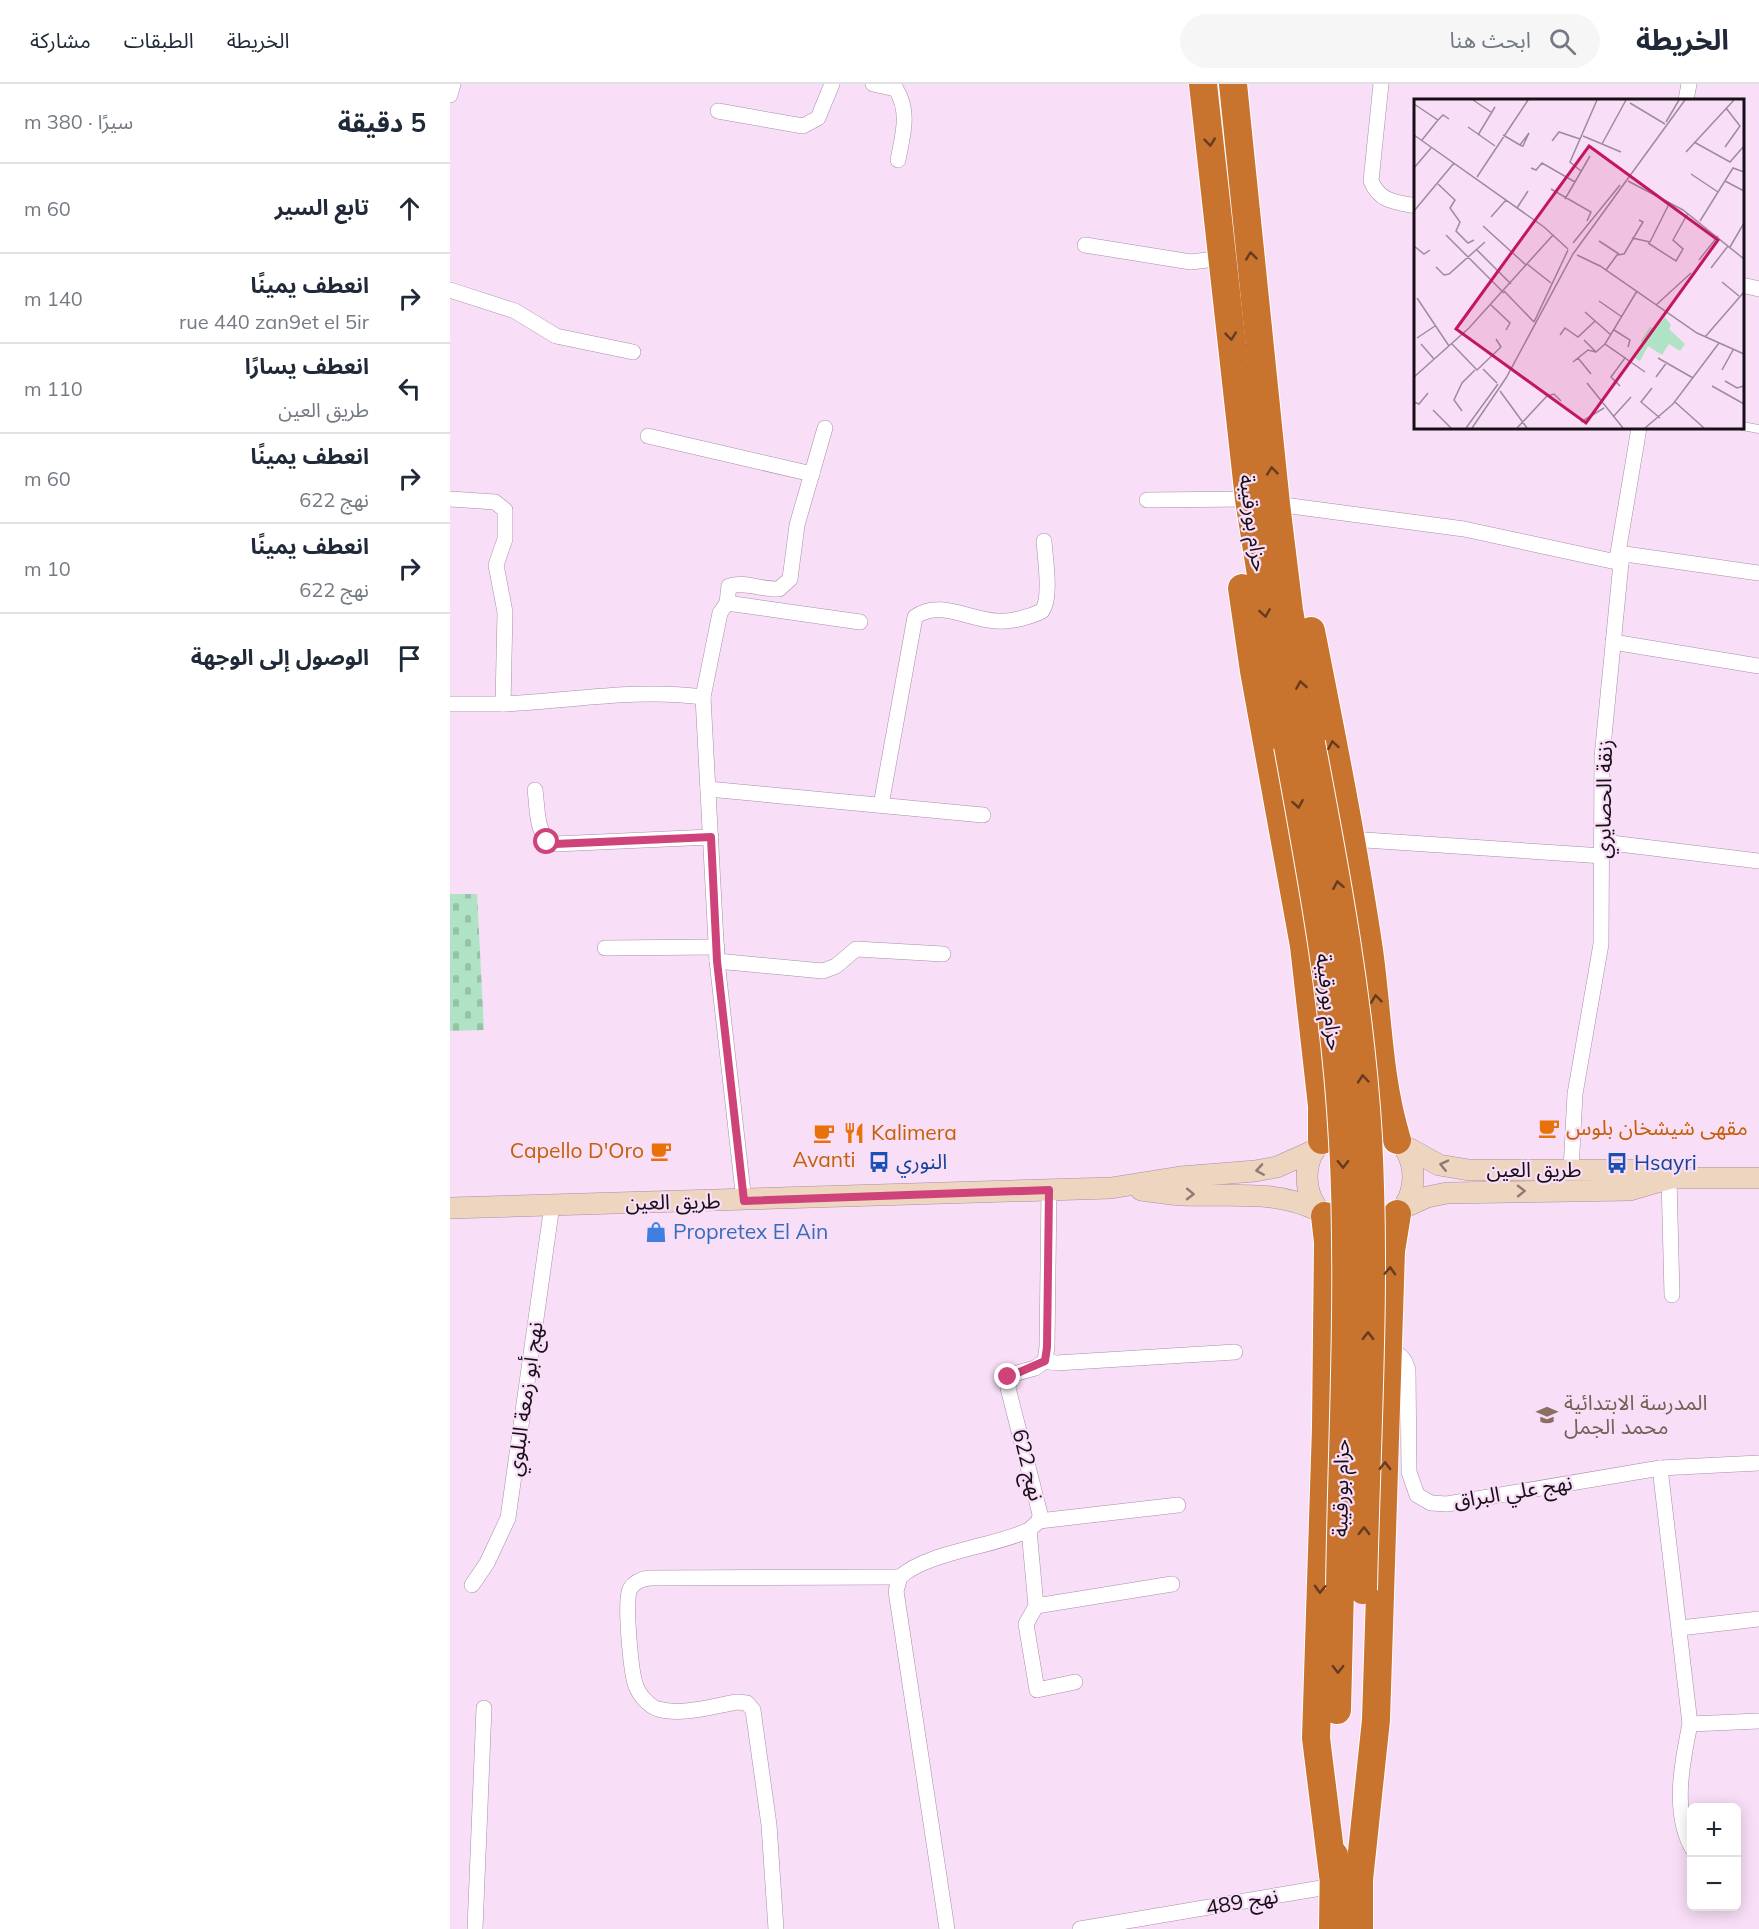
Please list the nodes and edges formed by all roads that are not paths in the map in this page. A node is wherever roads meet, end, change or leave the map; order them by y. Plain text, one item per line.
1 (453, 84) edge
2 (832, 84) edge
3 (873, 84) edge
4 (1203, 84) edge
5 (1233, 84) edge
6 (1381, 84) edge
7 (1689, 84) edge
8 (450, 95) edge
9 (1686, 99) edge
10 (718, 111) dead end
11 (898, 160) dead end
12 (1414, 206) edge
13 (1085, 245) dead end
14 (1223, 258) junction
15 (1744, 285) edge
16 (1759, 289) edge
17 (450, 290) edge
18 (633, 352) dead end
19 (1744, 426) edge
20 (825, 428) dead end
21 (1639, 429) edge
22 (1759, 429) edge
23 (648, 436) dead end
24 (812, 474) junction
25 (450, 499) edge
26 (1147, 500) dead end
27 (1262, 501) junction
28 (1044, 541) dead end
29 (1620, 558) junction
30 (1759, 573) edge
31 (726, 603) junction
32 (860, 622) dead end
33 (1613, 642) junction
34 (1759, 666) edge
35 (703, 697) junction
36 (450, 704) edge
37 (503, 704) junction
38 (708, 789) junction
39 (535, 790) dead end
40 (881, 805) junction
41 (983, 815) dead end
42 (711, 837) junction
43 (1350, 839) junction
44 (1603, 849) junction
45 (1759, 861) edge
46 (605, 948) dead end
47 (717, 954) junction
48 (943, 954) dead end
49 (1400, 1143) junction
50 (1318, 1145) junction
51 (1571, 1170) junction
52 (1669, 1178) junction
53 (1759, 1178) edge
54 (1111, 1188) junction
55 (1049, 1190) junction
56 (744, 1201) junction
57 (552, 1205) junction
58 (450, 1208) edge
59 (1400, 1211) junction
60 (1322, 1213) junction
61 (1672, 1295) dead end
62 (1235, 1352) dead end
63 (1388, 1352) junction
64 (1045, 1361) junction
65 (1759, 1463) edge
66 (1660, 1468) junction
67 (1178, 1505) dead end
68 (1034, 1526) junction
69 (900, 1577) junction
70 (1172, 1584) dead end
71 (472, 1585) dead end
72 (1036, 1606) junction
73 (1759, 1618) edge
74 (1680, 1628) junction
75 (1075, 1682) dead end
76 (484, 1708) dead end
77 (1759, 1721) edge
78 (1690, 1724) junction
79 (1687, 1836) edge
80 (1341, 1880) junction
81 (476, 1929) edge
82 (776, 1929) edge
83 (947, 1929) edge
84 (1080, 1929) edge
85 (1333, 1929) edge
86 (1359, 1929) edge

1 - 8 street
2 - 10 street
3 - 11 street
4 -> 14 highway, حزام بورقيبة
27 -> 5 highway, حزام بورقيبة
6 - 12 street
7 - 9 street
13 - 14 street
14 -> 27 highway, حزام بورقيبة
15 - 16 street
17 - 18 street
19 - 22 lane
20 - 24 street
21 - 29 street, زنقة الحصايري
23 - 24 street
24 - 31 street
25 - 37 street
26 - 27 street
27 - 29 street
43 -> 27 highway
27 - 50 highway
27 - 80 highway, حزام بورقيبة, bridge
28 - 40 street
29 - 30 street
29 - 33 street, زنقة الحصايري
31 - 32 street
31 - 35 street
33 - 34 street
33 - 44 street, زنقة الحصايري
35 - 37 street
35 - 38 street
36 - 37 street
38 - 40 street
38 - 42 street
39 - 42 street
40 - 41 street
42 - 47 street
43 - 44 street
49 -> 43 highway
44 - 45 street
44 - 51 street, زنقة الحصايري
46 - 47 street
47 - 48 street
47 - 56 street
49 - 50 main road
51 -> 49 main road, طريق العين
49 - 59 main road
50 -> 54 main road, طريق العين
50 - 60 main road
51 - 52 main road, طريق العين
52 - 53 main road, طريق العين
59 -> 52 main road, طريق العين
52 - 61 street
54 - 55 main road, طريق العين
54 -> 60 main road, طريق العين
55 - 56 main road, طريق العين
55 - 64 street
56 - 57 main road, طريق العين
57 - 58 main road, طريق العين
57 - 71 street, نهج أبو زمعة البلوي
59 - 60 main road
63 -> 59 highway
60 -> 80 highway
62 - 64 street, نهج 622
63 - 66 street, نهج علي البراق
80 -> 63 highway
64 - 68 street, نهج 622
65 - 66 street
66 - 74 street
67 - 68 street
68 - 69 street
68 - 72 street, نهج 622
69 - 82 street
69 - 83 street
70 - 72 street
72 - 75 street, نهج 622
73 - 74 street
74 - 78 street
76 - 81 street
77 - 78 street
78 - 79 street
80 - 84 street, نهج 489
80 - 85 highway, حزام بورقيبة
80 - 86 highway, حزام بورقيبة

